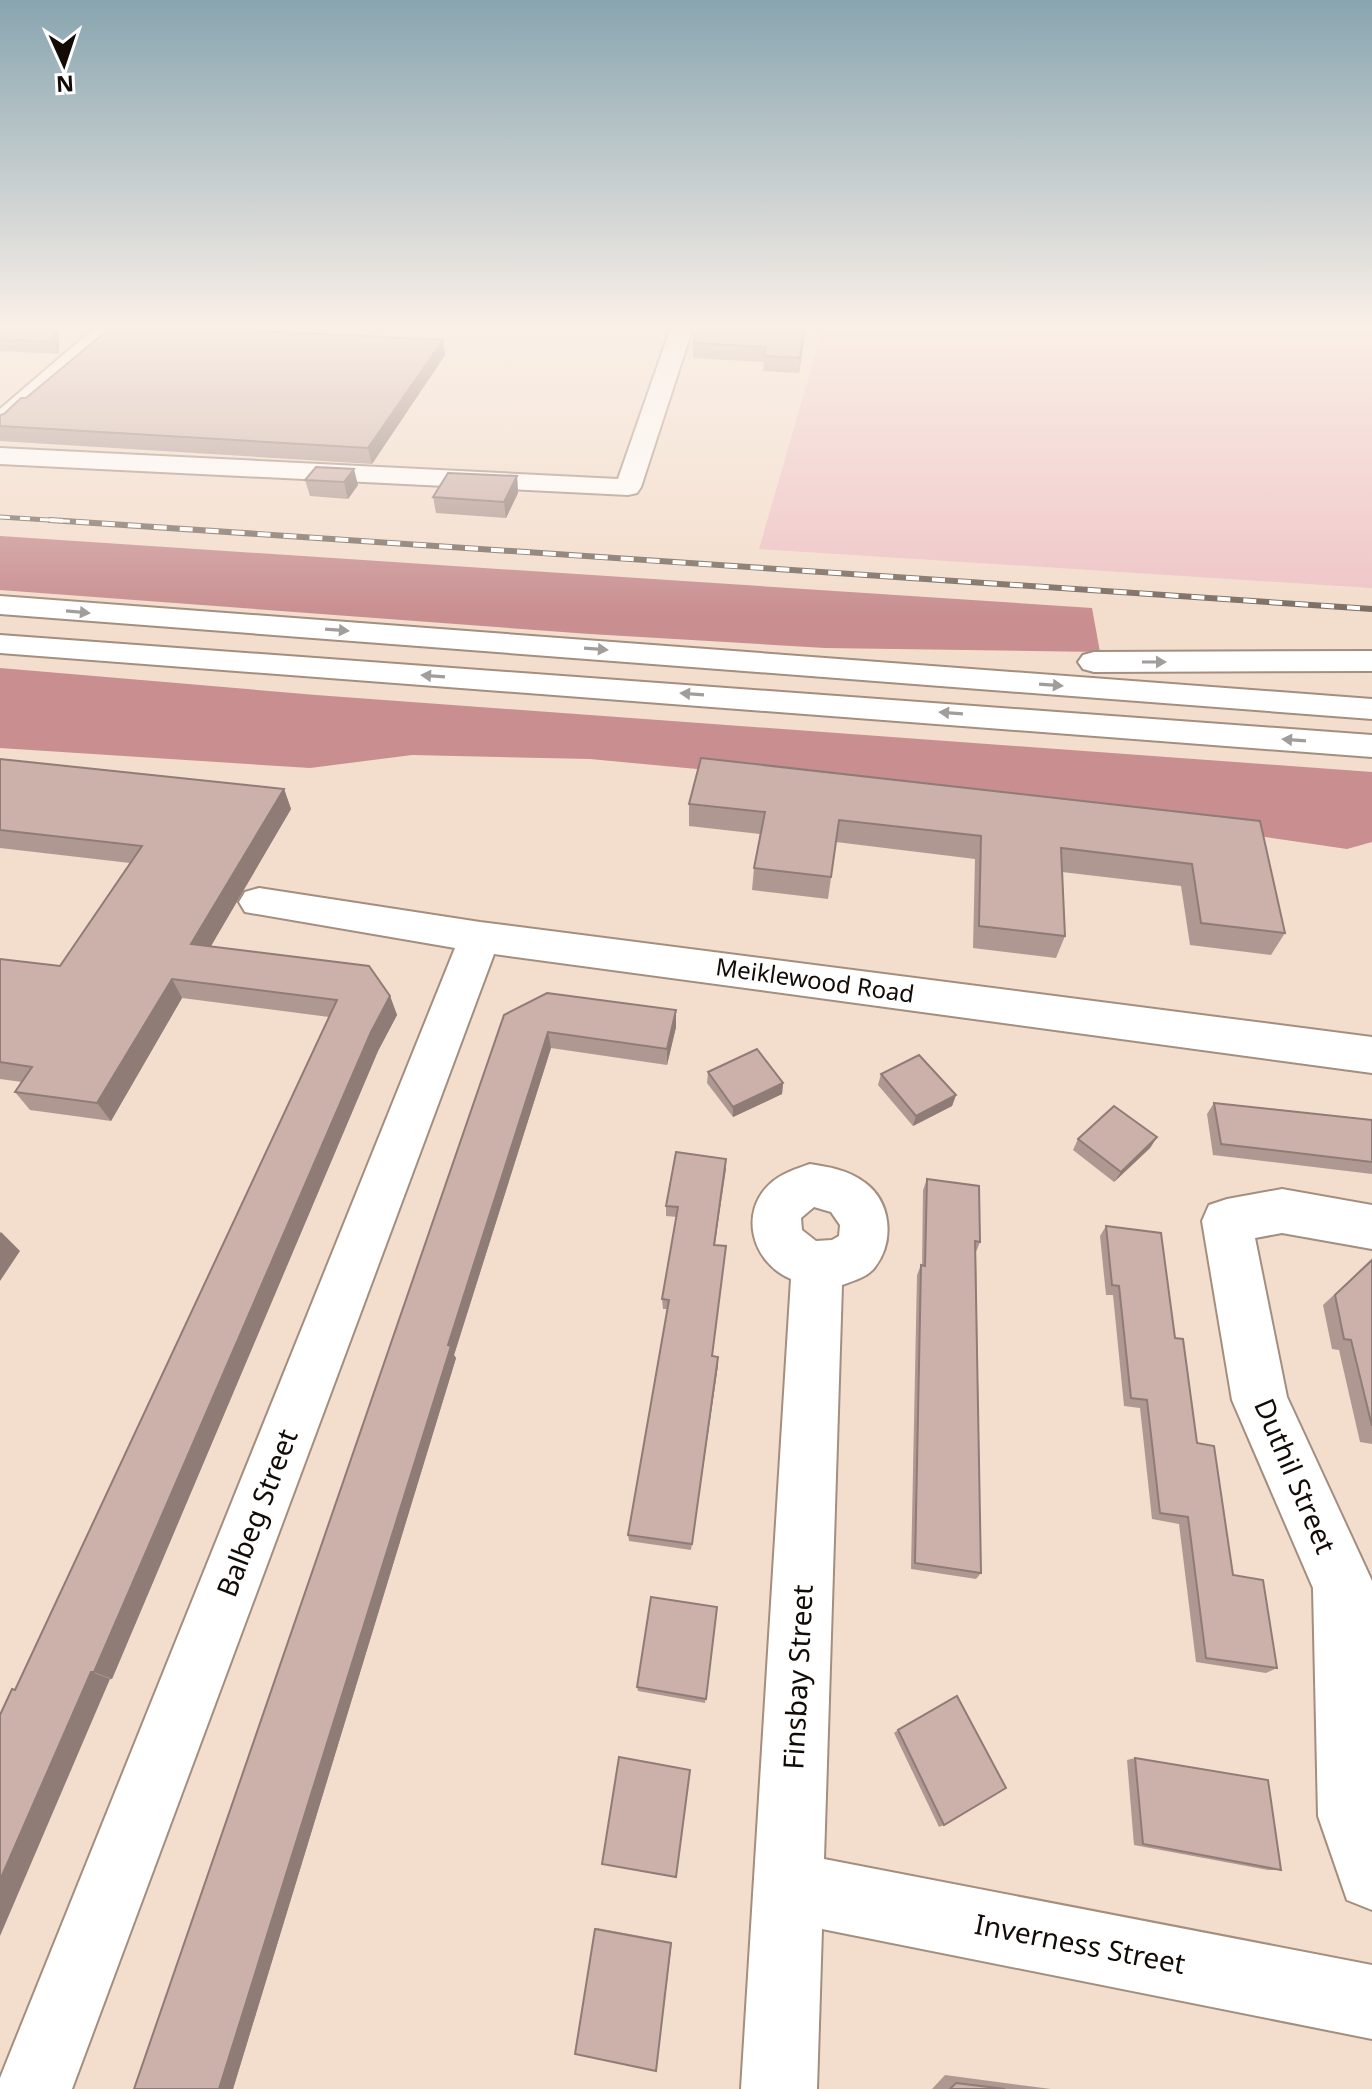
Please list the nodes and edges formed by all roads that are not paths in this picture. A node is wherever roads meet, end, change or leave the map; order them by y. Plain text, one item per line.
1 (650, 421) edge
2 (0, 456) edge
3 (0, 605) edge
4 (0, 644) edge
5 (684, 656) junction
6 (1372, 661) edge
7 (1372, 709) edge
8 (1372, 746) edge
9 (259, 902) dead end
10 (480, 937) junction
11 (1372, 1055) edge
12 (1372, 1227) edge
13 (817, 1265) dead end
14 (1372, 1875) edge
15 (788, 1887) junction
16 (1372, 2002) edge
17 (34, 2089) edge
18 (779, 2089) edge

1 - 2 main road
3 -> 5 main road
8 -> 4 main road
5 -> 6 main road
5 -> 7 main road
9 - 10 main road, Meiklewood Road
10 - 11 main road, Meiklewood Road
10 - 17 main road, Balbeg Street
12 - 14 main road, Duthil Street
13 - 15 main road, Finsbay Street
15 - 16 main road, Inverness Street
15 - 18 main road, Finsbay Street

